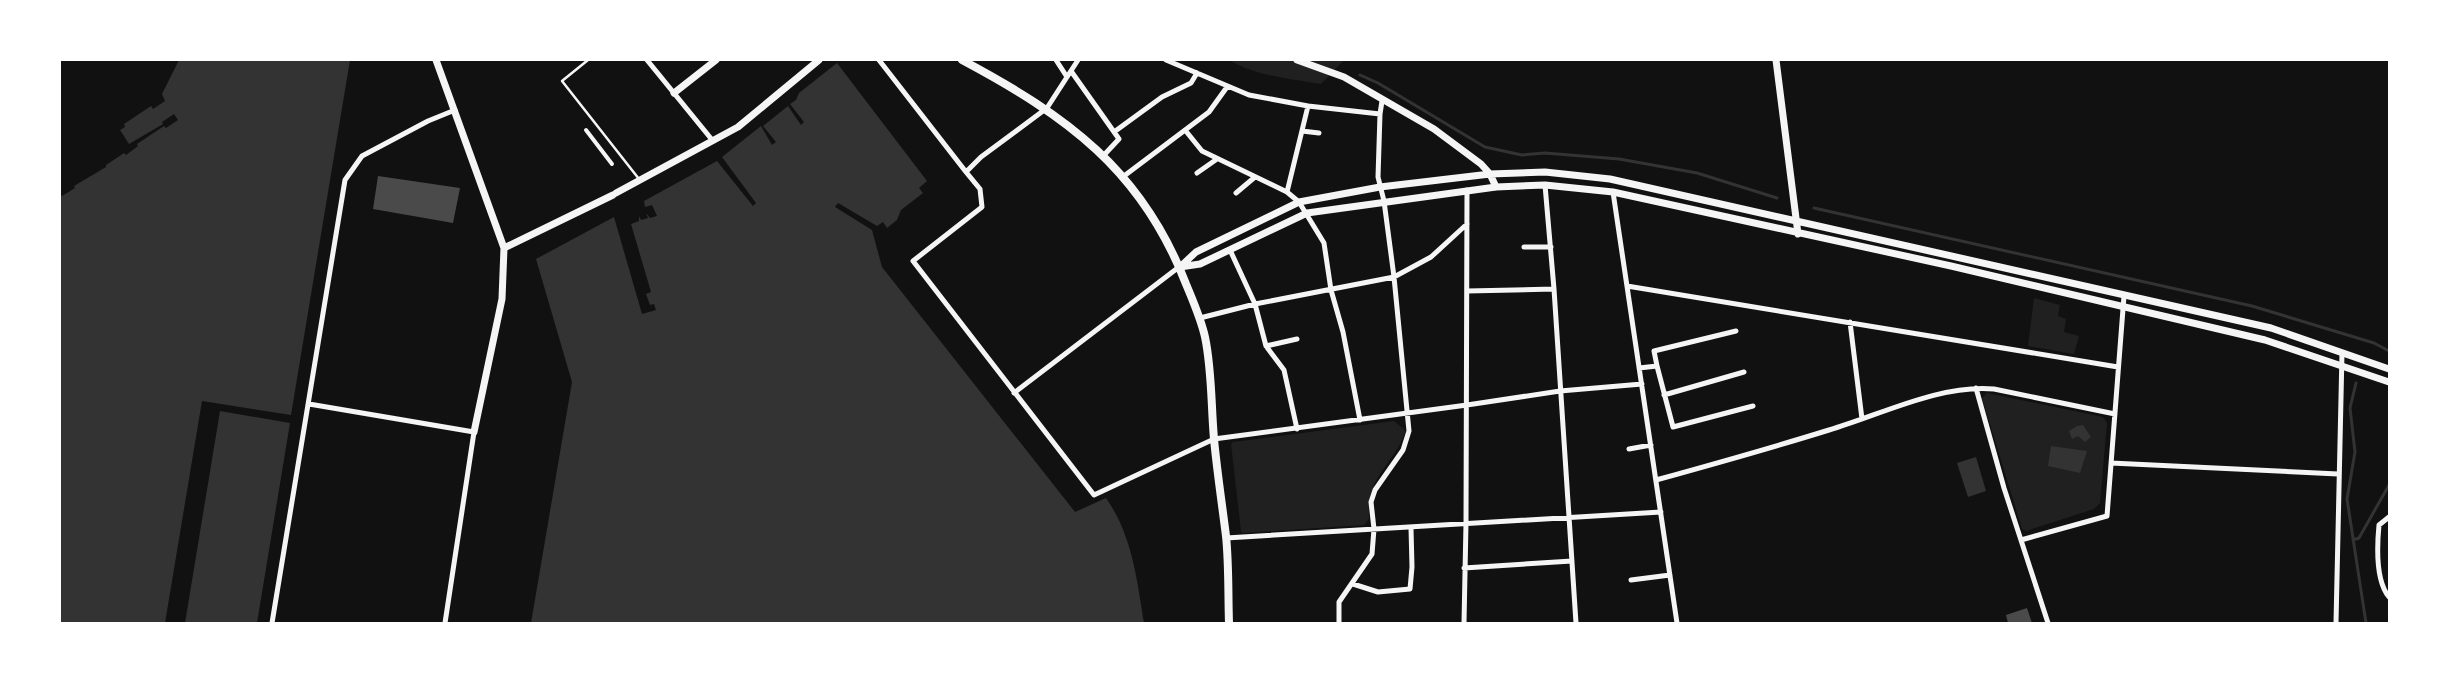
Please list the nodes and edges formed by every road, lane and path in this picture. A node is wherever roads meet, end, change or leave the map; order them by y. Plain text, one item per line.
1 (436, 60) edge
2 (588, 60) edge
3 (647, 60) edge
4 (716, 60) edge
5 (819, 60) edge
6 (879, 60) edge
7 (962, 60) edge
8 (1056, 60) edge
9 (1078, 60) edge
10 (1166, 60) edge
11 (1297, 60) edge
12 (1776, 60) edge
13 (975, 63) edge
14 (1071, 71) junction
15 (1197, 72) junction
16 (1067, 77) junction
17 (1227, 88) junction
18 (674, 93) junction
19 (1382, 101) junction
20 (1308, 106) junction
21 (1046, 108) junction
22 (455, 110) junction
23 (1380, 114) junction
24 (586, 130) dead end
25 (1185, 130) junction
26 (1302, 131) junction
27 (1114, 132) junction
28 (1319, 133) dead end
29 (713, 141) junction
30 (1104, 156) junction
31 (1217, 159) junction
32 (612, 164) dead end
33 (966, 172) junction
34 (1197, 173) dead end
35 (1490, 174) junction
36 (1124, 176) junction
37 (1255, 177) junction
38 (640, 180) junction
39 (1545, 185) junction
40 (1380, 187) junction
41 (1496, 187) junction
42 (1468, 190) junction
43 (1287, 192) junction
44 (1613, 192) junction
45 (1236, 193) dead end
46 (1384, 201) junction
47 (1299, 202) junction
48 (1307, 213) junction
49 (1798, 222) junction
50 (1467, 224) junction
51 (1798, 234) junction
52 (1524, 247) dead end
53 (1551, 247) junction
54 (504, 248) junction
55 (1230, 250) junction
56 (1180, 267) junction
57 (1394, 277) junction
58 (1627, 286) junction
59 (1554, 289) junction
60 (1331, 290) junction
61 (1467, 291) junction
62 (2124, 296) junction
63 (1255, 304) junction
64 (2123, 306) junction
65 (1200, 318) junction
66 (1850, 322) junction
67 (1736, 331) dead end
68 (1297, 339) dead end
69 (1266, 346) junction
70 (2342, 353) junction
71 (1657, 366) junction
72 (2342, 366) junction
73 (2118, 367) junction
74 (1639, 368) junction
75 (2389, 369) edge
76 (1744, 372) dead end
77 (2389, 382) edge
78 (1642, 384) junction
79 (1976, 388) junction
80 (1560, 390) junction
81 (1014, 393) junction
82 (1664, 395) junction
83 (309, 404) junction
84 (1467, 405) junction
85 (1752, 406) dead end
86 (1409, 412) junction
87 (2115, 414) junction
88 (1862, 419) junction
89 (1360, 420) junction
90 (1297, 429) junction
91 (474, 432) junction
92 (1214, 439) junction
93 (1651, 445) junction
94 (1629, 449) dead end
95 (2111, 463) junction
96 (2338, 474) junction
97 (1656, 480) junction
98 (1661, 512) junction
99 (2389, 517) edge
100 (1569, 518) junction
101 (1466, 523) junction
102 (1411, 528) junction
103 (1374, 529) junction
104 (1226, 538) junction
105 (2021, 540) junction
106 (1572, 561) junction
107 (1464, 568) junction
108 (1670, 575) junction
109 (1631, 580) dead end
110 (1353, 584) junction
111 (2389, 597) edge
112 (272, 623) edge
113 (445, 623) edge
114 (1229, 623) edge
115 (1339, 623) edge
116 (1464, 623) edge
117 (1576, 623) edge
118 (1677, 623) edge
119 (2048, 623) edge
120 (2336, 623) edge

1 - 22 street
2 - 38 lane
3 - 18 street
4 - 18 street
5 - 29 street
6 - 33 street
7 - 13 main road
8 - 16 street
9 - 14 street
10 - 15 street
11 - 19 street
12 - 49 street
13 - 21 main road
14 - 16 street
14 - 27 street
15 - 17 street
15 - 27 street
16 - 21 street
17 - 20 street
17 - 25 street
18 - 29 street
19 - 23 street
19 - 35 street
20 - 23 street
20 - 26 street
21 - 30 main road
21 - 33 street
22 - 54 street
22 - 83 street
23 - 40 street
24 - 32 street
25 - 31 street
25 - 36 street
26 - 28 street
26 - 43 street
27 - 30 street
29 - 38 street
30 - 36 main road
31 - 34 street
31 - 37 street
33 - 81 street
35 - 40 street
35 - 41 street
35 - 49 street
36 - 56 main road
37 - 43 street
37 - 45 street
38 - 54 street
39 - 41 street
39 - 44 street
39 - 53 street
40 - 46 street
40 - 47 street
41 - 42 street
42 - 46 street
42 - 50 street
43 - 47 street
44 - 51 street
44 - 58 street
46 - 48 street
46 - 57 street
47 - 48 street
47 - 56 street
48 - 55 street
48 - 60 street
49 - 51 street
49 - 62 street
50 - 57 street
50 - 61 street
51 - 64 street
52 - 53 street
53 - 59 street
54 - 91 street
55 - 56 street
55 - 63 street
56 - 65 main road
56 - 81 street
57 - 60 street
57 - 86 street
58 - 66 street
58 - 74 street
59 - 61 street
59 - 80 street
60 - 63 street
60 - 89 street
61 - 84 street
62 - 64 street
62 - 70 street
63 - 65 street
63 - 69 street
64 - 72 street
64 - 73 street
65 - 92 main road
66 - 73 street
66 - 88 street
67 - 71 street
68 - 69 street
69 - 90 street
70 - 72 street
70 - 75 street
71 - 74 street
71 - 82 street
72 - 77 street
72 - 96 street
73 - 87 street
74 - 78 street
76 - 82 street
78 - 80 street
78 - 93 street
79 - 87 street
79 - 88 street
79 - 105 street
80 - 84 street
80 - 100 street
81 - 92 street
82 - 85 street
83 - 91 street
83 - 112 street
84 - 86 street
84 - 101 street
86 - 89 street
86 - 103 street
87 - 95 street
88 - 97 street
89 - 90 street
90 - 92 street
91 - 113 street
92 - 104 main road
93 - 94 street
93 - 97 street
95 - 96 street
95 - 105 street
96 - 120 street
97 - 98 street
98 - 100 street
98 - 108 street
99 - 111 street
100 - 101 street
100 - 106 street
101 - 102 street
101 - 107 street
102 - 103 street
102 - 110 street
103 - 104 street
103 - 110 street
104 - 114 main road
105 - 119 street
106 - 107 street
106 - 117 street
107 - 116 street
108 - 109 street
108 - 118 street
110 - 115 street

